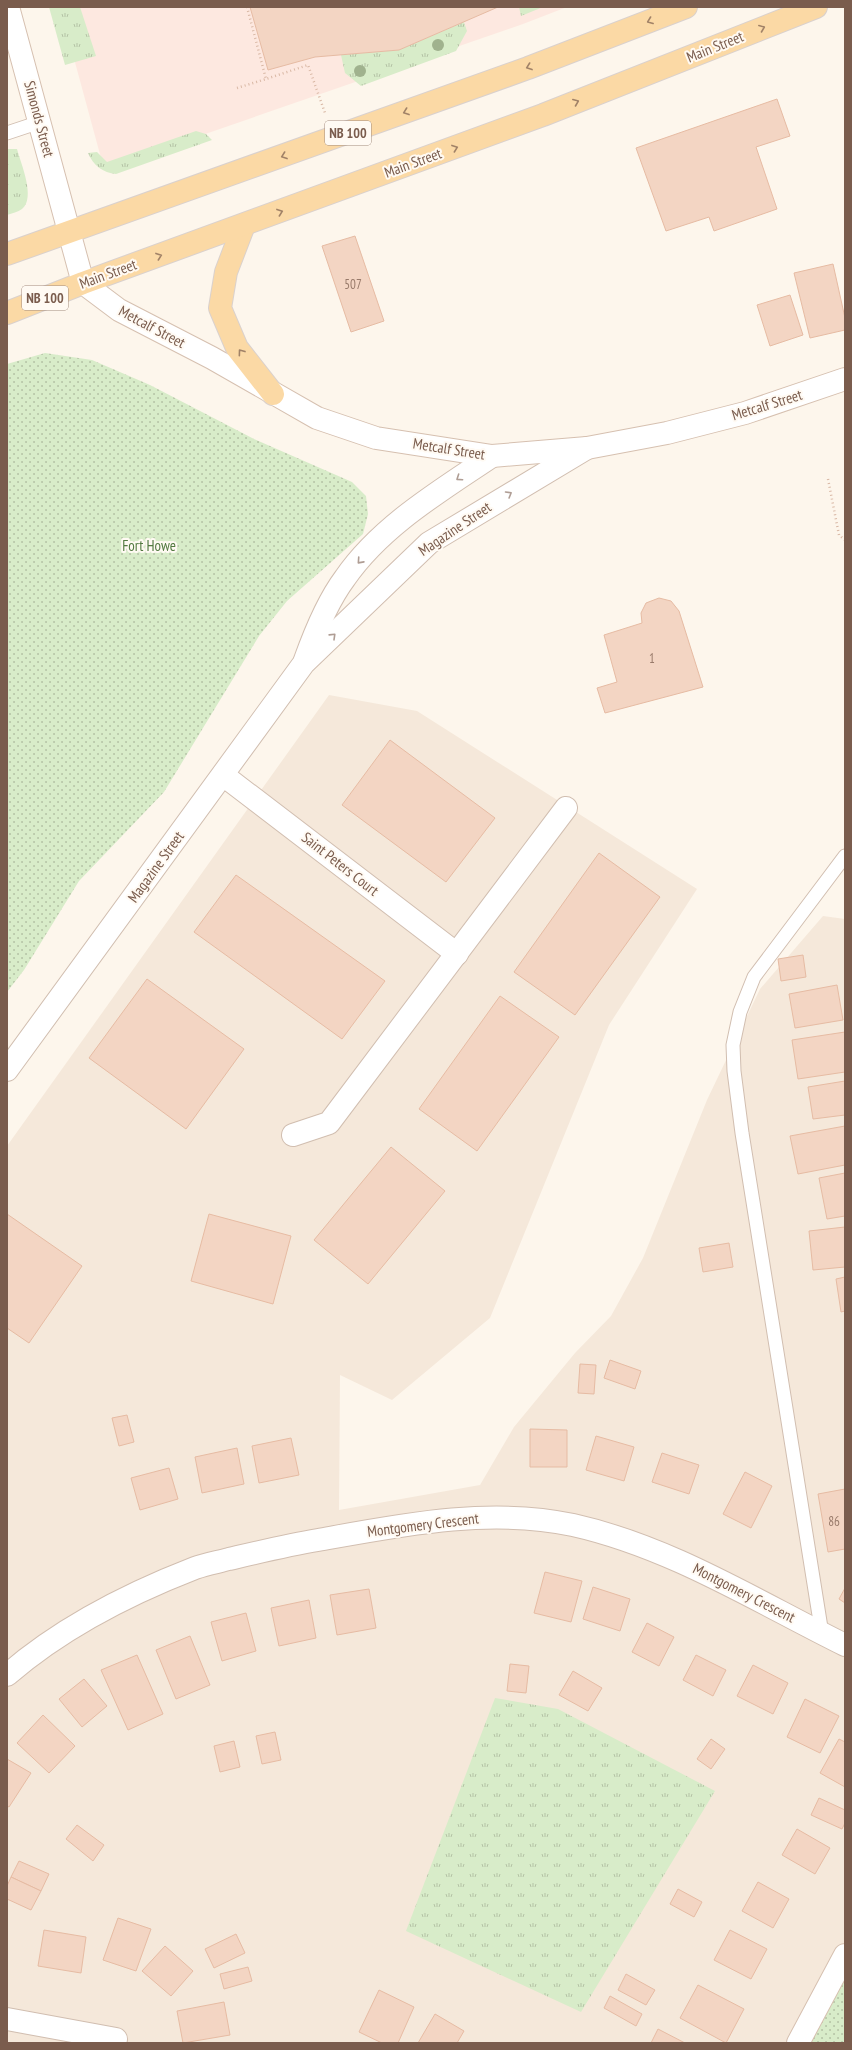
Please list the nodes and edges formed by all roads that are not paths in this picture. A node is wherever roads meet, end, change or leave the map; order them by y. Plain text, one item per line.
1 (8, 7) edge
2 (686, 7) edge
3 (816, 7) edge
4 (40, 122) junction
5 (7, 133) edge
6 (244, 225) junction
7 (70, 232) junction
8 (7, 254) edge
9 (83, 283) junction
10 (7, 313) edge
11 (845, 379) edge
12 (273, 394) junction
13 (587, 448) junction
14 (492, 456) junction
15 (304, 663) junction
16 (223, 775) junction
17 (566, 808) dead end
18 (845, 856) edge
19 (457, 954) junction
20 (7, 1070) edge
21 (293, 1135) dead end
22 (822, 1634) junction
23 (845, 1645) edge
24 (7, 1675) edge
25 (845, 1955) edge
26 (7, 2019) edge
27 (116, 2039) dead end
28 (798, 2043) edge

1 - 4 street, Simonds Street
2 -> 7 main road, NB 100
6 -> 3 main road, Main Street / NB 100
4 - 5 lane
4 - 7 street, Simonds Street
9 -> 6 main road, Main Street / NB 100
12 -> 6 main road
7 - 8 main road, NB 100
7 - 9 street, Simonds Street
9 - 10 main road, Main Street / NB 100
9 - 12 street, Metcalf Street
11 - 13 street, Metcalf Street
12 - 14 street, Metcalf Street
13 - 14 street, Metcalf Street
15 -> 13 street, Magazine Street
14 -> 15 street, Magazine Street
15 - 16 street, Magazine Street
16 - 19 street, Saint Peters Court
16 - 20 street, Magazine Street
17 - 19 street
18 - 22 lane
19 - 21 street
22 - 23 street, Montgomery Crescent
22 - 24 street, Montgomery Crescent
25 - 28 street
26 - 27 street

